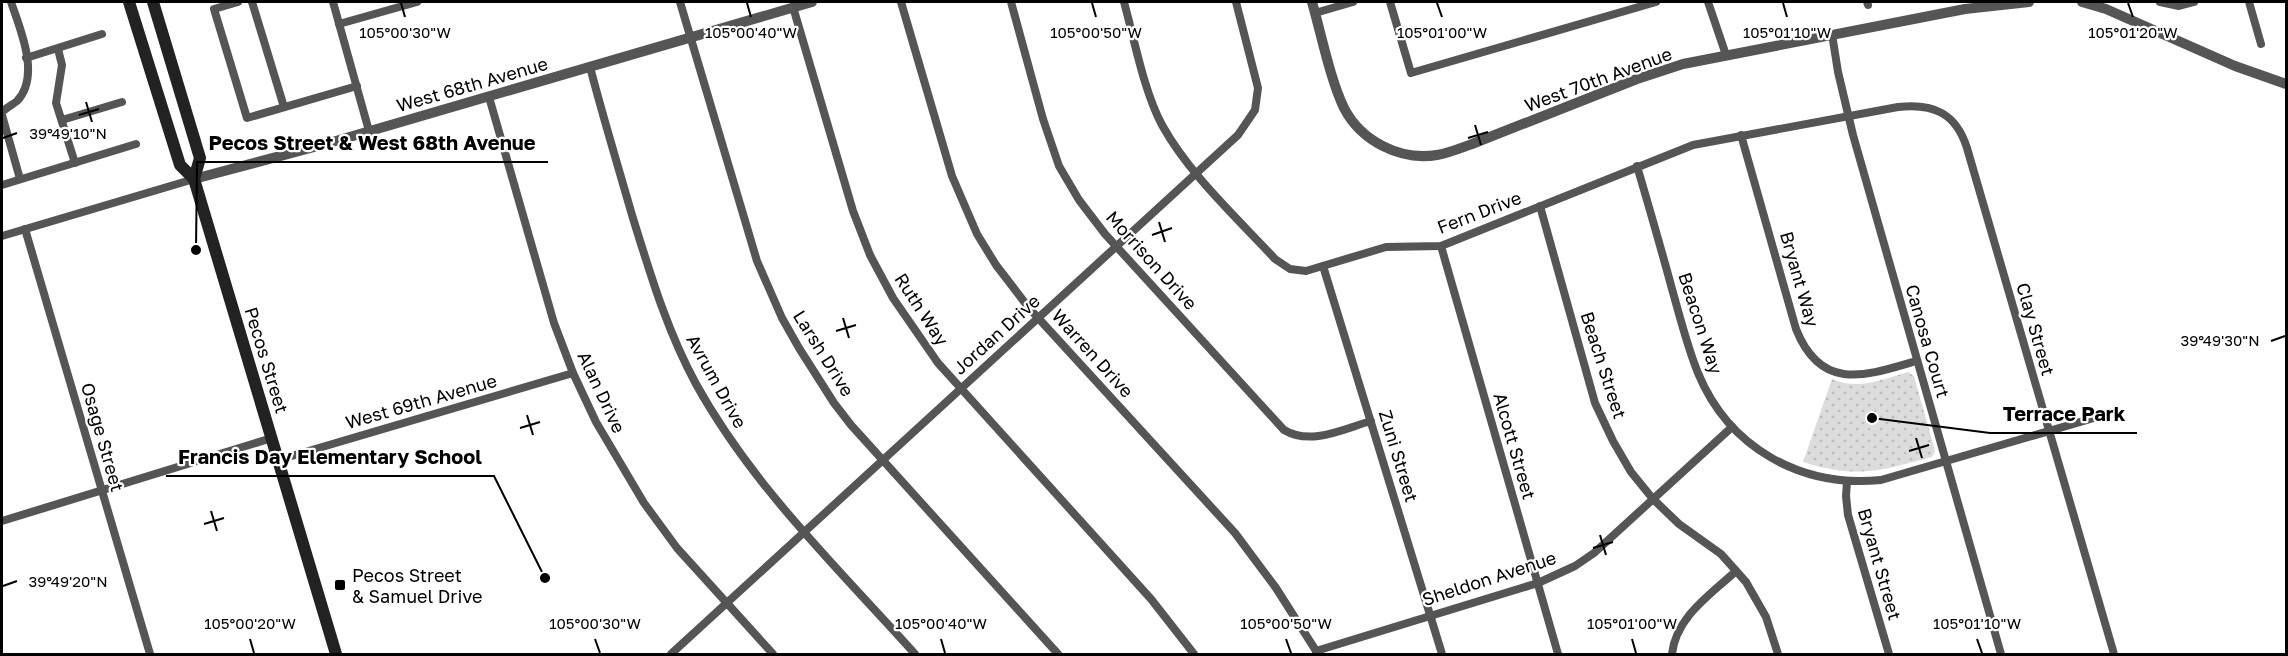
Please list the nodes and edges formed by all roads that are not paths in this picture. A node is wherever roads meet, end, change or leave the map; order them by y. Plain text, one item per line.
1 (11, 2) edge
2 (129, 2) edge
3 (153, 2) edge
4 (238, 2) edge
5 (252, 2) edge
6 (333, 2) edge
7 (417, 2) edge
8 (680, 2) edge
9 (812, 2) edge
10 (901, 2) edge
11 (1011, 2) edge
12 (1124, 2) edge
13 (1236, 2) edge
14 (1353, 2) edge
15 (1390, 2) edge
16 (1656, 2) edge
17 (1708, 2) edge
18 (2029, 2) edge
19 (2082, 2) edge
20 (2160, 2) edge
21 (2194, 2) edge
22 (2249, 2) edge
23 (1964, 5) edge
24 (793, 7) junction
25 (1314, 7) edge
26 (339, 24) junction
27 (102, 34) dead end
28 (1832, 34) junction
29 (692, 37) junction
30 (2260, 44) dead end
31 (58, 48) junction
32 (1726, 55) junction
33 (26, 58) junction
34 (590, 67) junction
35 (2286, 84) edge
36 (357, 86) junction
37 (489, 97) junction
38 (122, 102) dead end
39 (284, 107) junction
40 (2, 114) edge
41 (1848, 117) junction
42 (62, 120) junction
43 (369, 131) junction
44 (1742, 135) junction
45 (136, 144) dead end
46 (75, 163) junction
47 (1637, 166) junction
48 (1196, 173) junction
49 (20, 179) junction
50 (194, 179) junction
51 (2, 185) edge
52 (1540, 206) junction
53 (26, 229) junction
54 (2, 236) edge
55 (1117, 246) junction
56 (1441, 246) junction
57 (1323, 266) junction
58 (1038, 318) junction
59 (1916, 361) junction
60 (573, 373) junction
61 (960, 388) junction
62 (2104, 415) dead end
63 (1371, 421) junction
64 (1732, 428) junction
65 (2048, 431) junction
66 (272, 438) junction
67 (278, 460) junction
68 (882, 460) junction
69 (1945, 462) junction
70 (1847, 482) junction
71 (102, 490) junction
72 (1653, 500) junction
73 (2, 521) edge
74 (803, 532) junction
75 (1736, 571) junction
76 (1538, 583) junction
77 (726, 603) junction
78 (1430, 615) junction
79 (1317, 653) edge
80 (150, 654) edge
81 (336, 654) edge
82 (671, 654) edge
83 (773, 654) edge
84 (915, 654) edge
85 (1058, 654) edge
86 (1194, 654) edge
87 (1442, 654) edge
88 (1558, 654) edge
89 (1672, 654) edge
90 (1778, 654) edge
91 (1889, 654) edge
92 (2001, 654) edge
93 (2114, 654) edge

1 - 33 street
2 - 50 main road, Pecos Street
3 - 50 main road, Pecos Street
4 - 39 street
5 - 39 street
6 - 26 street
7 - 26 street
8 - 29 street, Larsh Drive
9 - 24 street, West 68th Avenue
10 - 58 street, Warren Drive
11 - 55 street, Morrison Drive
12 - 48 street, Fern Drive
13 - 48 street, Jordan Drive
14 - 25 street
15 - 16 street
17 - 32 street
18 - 23 street, West 70th Avenue
19 - 35 street
20 - 21 street
22 - 30 street
23 - 28 street, West 70th Avenue
24 - 29 street, West 68th Avenue
24 - 61 street, Ruth Way
25 - 32 street, West 70th Avenue
26 - 36 street
27 - 31 street
28 - 32 street, West 70th Avenue
28 - 41 street, Canosa Court
29 - 34 street, West 68th Avenue
29 - 68 street, Larsh Drive
31 - 33 street
31 - 42 street
33 - 40 street
34 - 37 street, West 68th Avenue
34 - 74 street, Avrum Drive
36 - 39 street
36 - 43 street
37 - 43 street, West 68th Avenue
37 - 60 street, Alan Drive
38 - 42 street
40 - 49 street
41 - 44 street, Fern Drive
41 - 59 street, Canosa Court
41 - 65 street, Clay Street
42 - 46 street
43 - 50 street, West 68th Avenue
44 - 47 street, Fern Drive
44 - 59 street, Bryant Way
45 - 46 street
46 - 49 street
47 - 52 street, Fern Drive
47 - 64 street, Beacon Way
48 - 55 street, Jordan Drive
48 - 57 street, Fern Drive
49 - 51 street
50 - 53 street, West 68th Avenue
50 - 66 main road, Pecos Street
52 - 56 street, Fern Drive
52 - 72 street, Beach Street
53 - 54 street, West 68th Avenue
53 - 71 street, Osage Street
55 - 58 street, Jordan Drive
55 - 63 street, Morrison Drive
56 - 57 street, Fern Drive
56 - 76 street, Alcott Street
57 - 63 street, Zuni Street
58 - 61 street, Jordan Drive
58 - 79 street, Warren Drive
59 - 69 street, Canosa Court
60 - 67 street, West 69th Avenue
60 - 77 street, Alan Drive
61 - 68 street, Jordan Drive
61 - 86 street, Ruth Way
62 - 65 street, Beacon Way
63 - 78 street, Zuni Street
64 - 70 street, Beacon Way
64 - 72 street, Sheldon Avenue
65 - 69 street, Beacon Way
65 - 93 street, Clay Street
66 - 67 main road, Pecos Street
66 - 71 street
67 - 81 main road, Pecos Street
68 - 74 street, Jordan Drive
68 - 85 street, Larsh Drive
69 - 70 street, Beacon Way
69 - 92 street, Canosa Court
70 - 91 street, Bryant Street
71 - 73 street
71 - 80 street, Osage Street
72 - 75 street, Beach Street
72 - 76 street, Sheldon Avenue
74 - 77 street, Jordan Drive
74 - 84 street, Avrum Drive
75 - 89 street
75 - 90 street, Beach Street
76 - 78 street, Sheldon Avenue
76 - 88 street, Alcott Street
77 - 82 street, Jordan Drive
77 - 83 street, Alan Drive
78 - 79 street, Sheldon Avenue
78 - 87 street, Zuni Street

